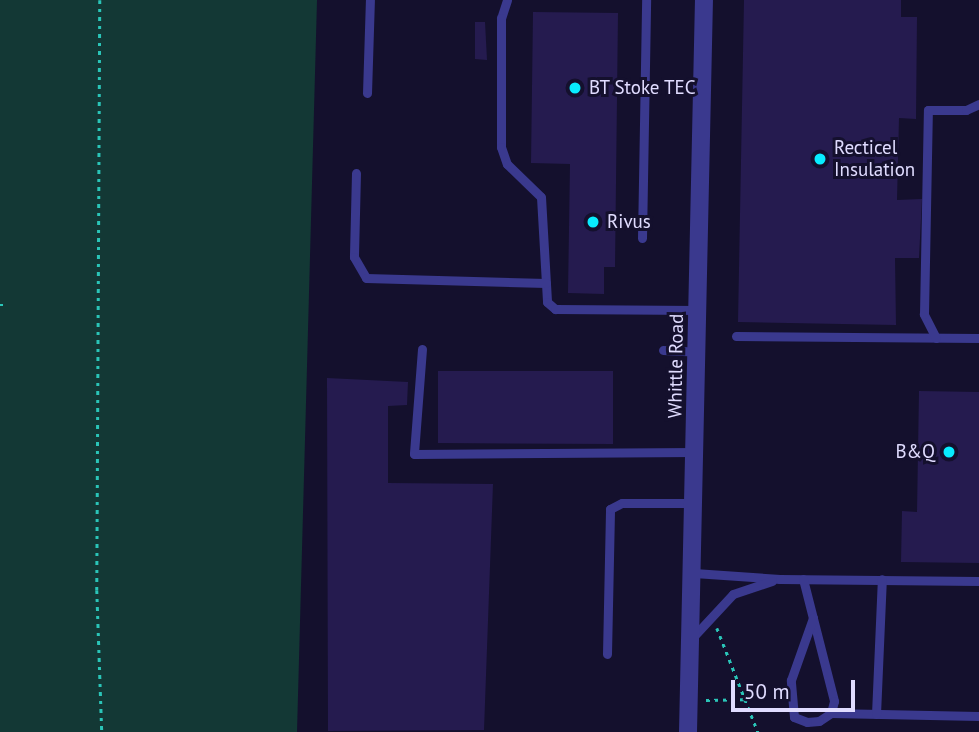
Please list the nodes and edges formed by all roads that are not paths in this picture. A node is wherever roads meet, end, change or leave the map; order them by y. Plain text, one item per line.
1 (370, 0) edge
2 (507, 0) edge
3 (646, 0) edge
4 (704, 0) edge
5 (367, 93) dead end
6 (979, 104) edge
7 (356, 173) dead end
8 (642, 238) dead end
9 (546, 283) junction
10 (698, 310) junction
11 (736, 336) dead end
12 (936, 338) junction
13 (979, 338) edge
14 (422, 349) dead end
15 (663, 351) dead end
16 (697, 352) junction
17 (696, 452) junction
18 (695, 503) junction
19 (694, 573) junction
20 (780, 579) junction
21 (803, 579) junction
22 (882, 579) junction
23 (979, 581) edge
24 (813, 618) junction
25 (692, 639) junction
26 (607, 654) dead end
27 (831, 713) junction
28 (876, 714) junction
29 (979, 716) edge
30 (688, 732) edge

1 - 5 lane
2 - 9 lane
3 - 8 lane
4 - 10 street, Whittle Road
6 - 12 lane
7 - 9 lane
9 - 10 lane
10 - 16 street, Whittle Road
11 - 12 lane
12 - 13 lane
14 - 17 lane
15 - 16 lane
16 - 17 street, Whittle Road
17 - 18 street, Whittle Road
18 - 19 street, Whittle Road
18 - 26 lane
19 - 20 lane
19 - 25 street, Whittle Road
20 - 21 lane
20 - 25 lane
21 - 22 lane
21 - 24 lane
22 - 23 lane
22 - 28 lane
24 - 27 lane
24 - 27 lane
25 - 30 street, Whittle Road
27 - 28 lane
28 - 29 lane

